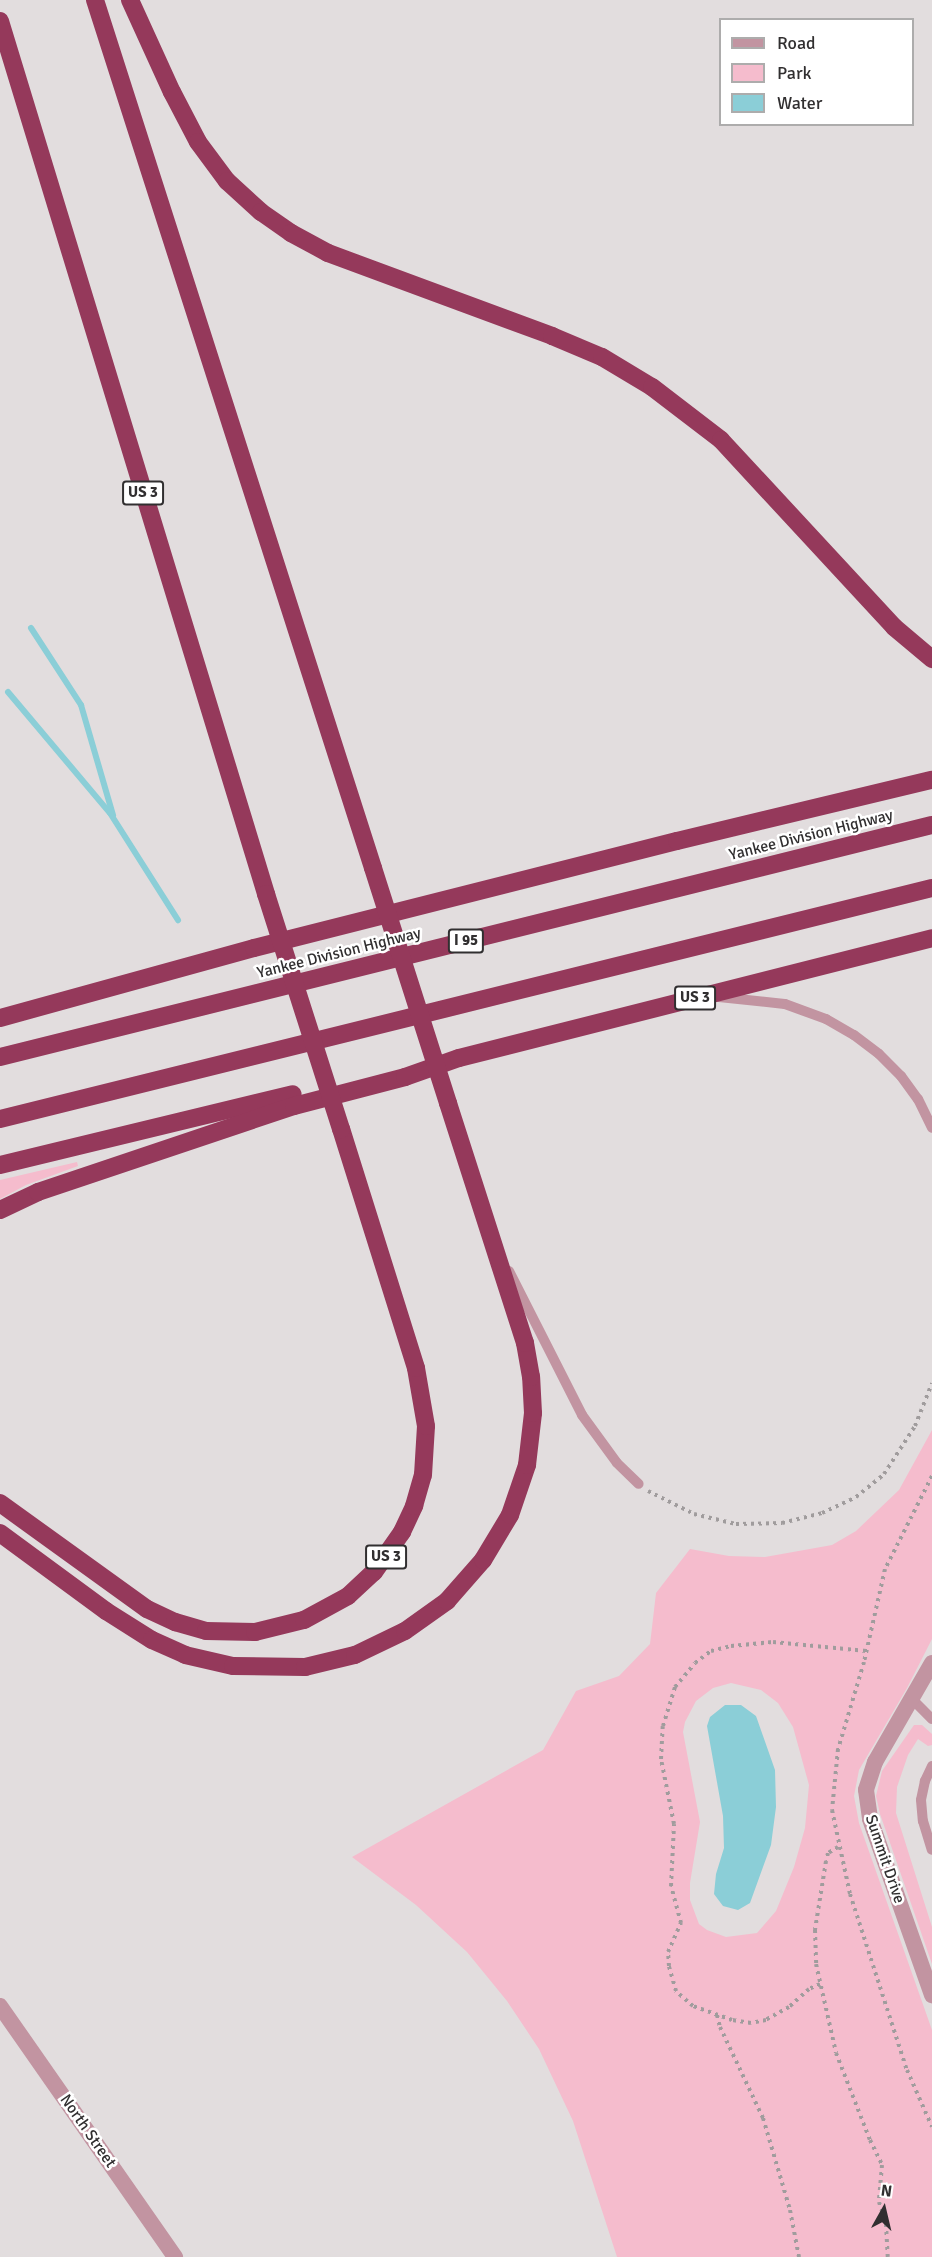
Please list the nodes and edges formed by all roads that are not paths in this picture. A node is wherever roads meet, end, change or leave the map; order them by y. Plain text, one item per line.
1 (95, 0) edge
2 (130, 0) edge
3 (0, 21) edge
4 (932, 659) edge
5 (932, 780) edge
6 (932, 825) edge
7 (932, 888) edge
8 (932, 938) edge
9 (686, 1001) junction
10 (0, 1018) edge
11 (0, 1057) edge
12 (459, 1058) junction
13 (0, 1119) edge
14 (932, 1128) edge
15 (0, 1165) edge
16 (0, 1210) edge
17 (488, 1227) junction
18 (639, 1484) road end
19 (0, 1503) edge
20 (0, 1533) edge
21 (932, 1665) edge
22 (913, 1700) junction
23 (932, 1719) edge
24 (932, 1766) edge
25 (932, 1850) edge
26 (932, 1995) edge
27 (0, 2006) edge
28 (175, 2257) edge

1 - 17 highway, bridge
2 - 4 highway
3 - 19 highway, US 3, bridge
5 - 10 highway
6 - 11 highway, Yankee Division Highway / I 95
7 - 13 highway
8 - 9 highway, US 3
9 - 12 highway, US 3
9 - 14 lane
12 - 15 highway
12 - 16 highway, US 3
17 - 18 lane
17 - 20 highway
21 - 22 street, Summit Drive
22 - 23 lane
22 - 26 street, Summit Drive
24 - 25 lane
27 - 28 street, North Street

